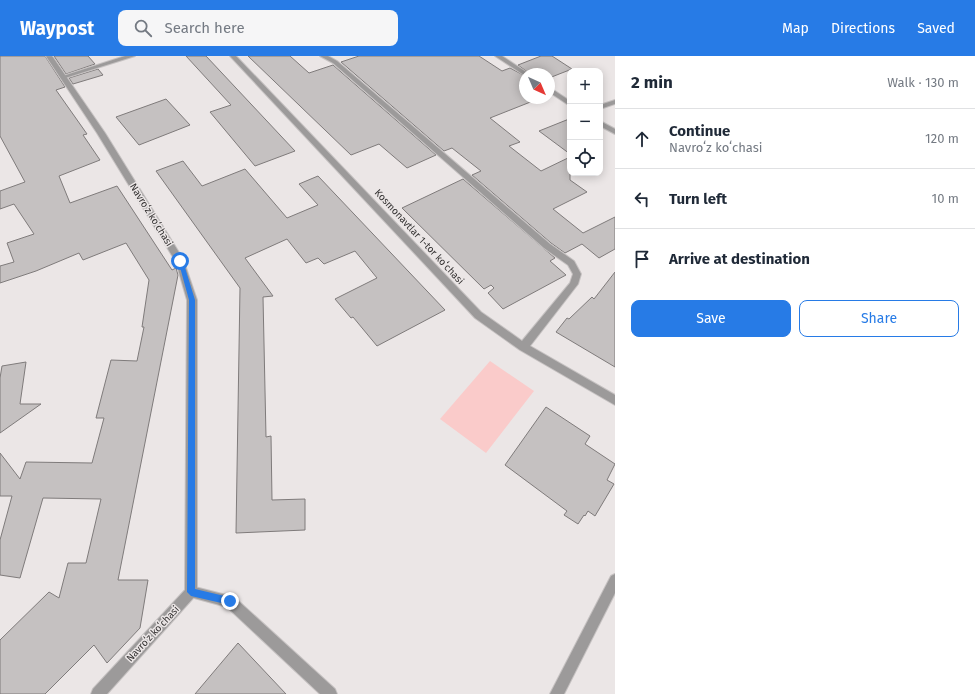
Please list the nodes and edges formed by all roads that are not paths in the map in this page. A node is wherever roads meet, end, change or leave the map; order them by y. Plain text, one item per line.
1 (49, 56) edge
2 (132, 56) edge
3 (233, 56) edge
4 (323, 56) edge
5 (498, 56) edge
6 (519, 70) edge
7 (62, 77) junction
8 (555, 93) edge
9 (567, 102) edge
10 (615, 102) edge
11 (603, 107) edge
12 (603, 125) edge
13 (615, 132) edge
14 (523, 346) junction
15 (615, 400) edge
16 (615, 580) edge
17 (191, 592) junction
18 (98, 694) edge
19 (330, 694) edge
20 (557, 694) edge

1 - 7 street, Navroʻz koʻchasi
2 - 7 street
3 - 14 street, Kosmonavtlar 1-tor koʻchasi
4 - 14 street
5 - 6 street
7 - 17 street, Navroʻz koʻchasi
8 - 9 street
10 - 11 street
12 - 13 street
14 - 15 street, Kosmonavtlar 1-tor koʻchasi
16 - 20 street
17 - 18 street, Navroʻz koʻchasi
17 - 19 street

